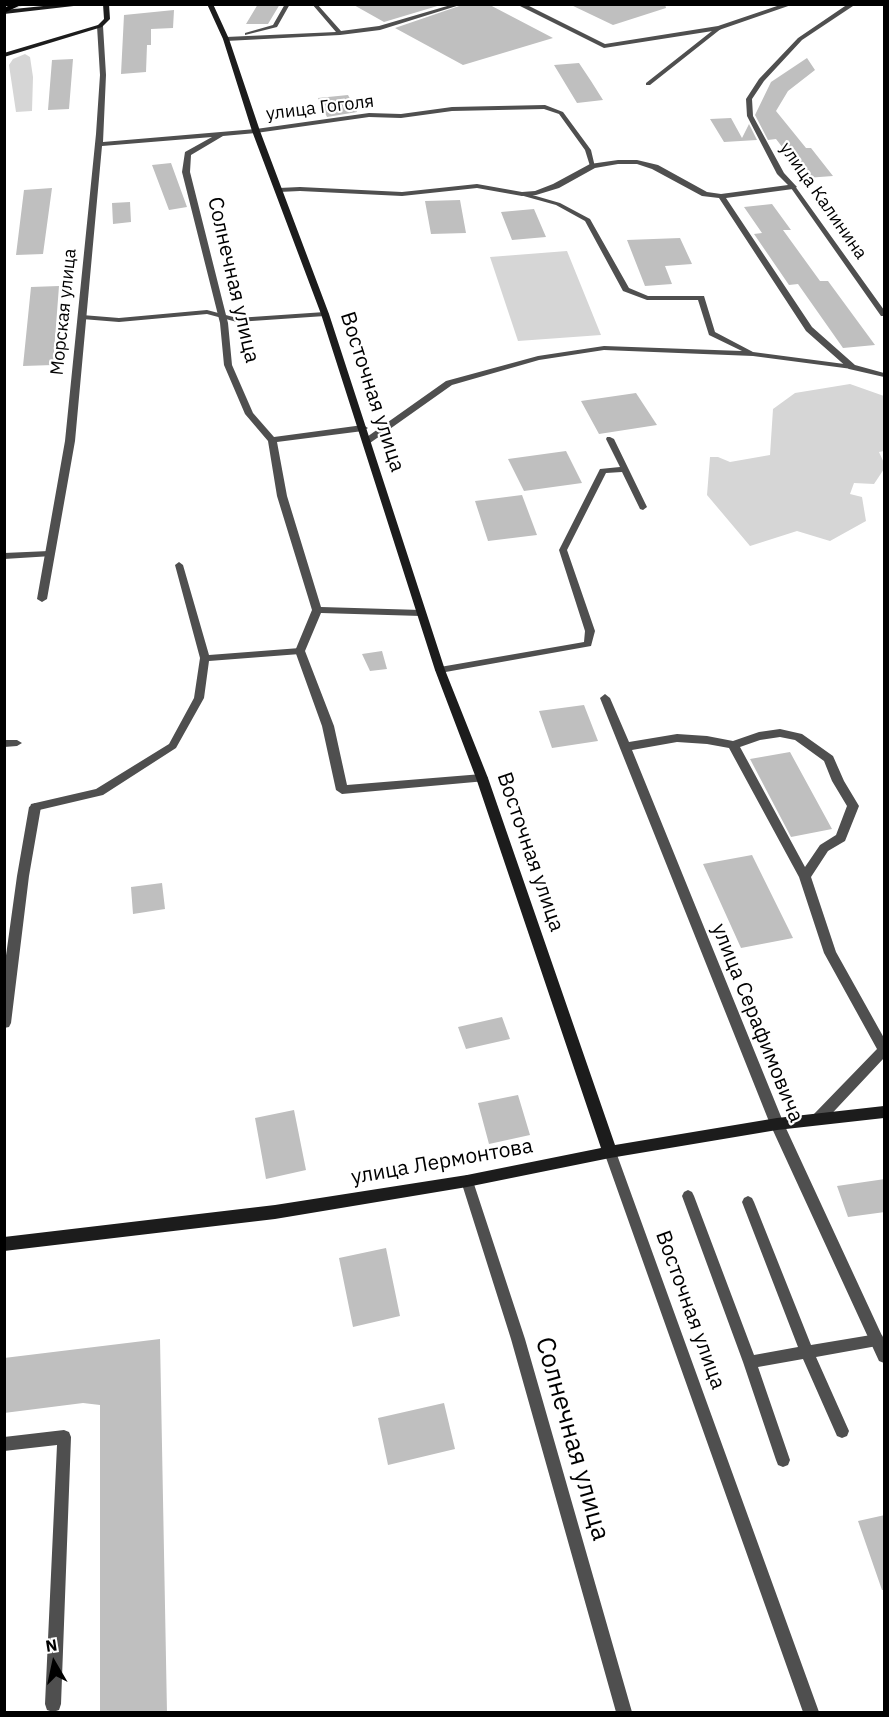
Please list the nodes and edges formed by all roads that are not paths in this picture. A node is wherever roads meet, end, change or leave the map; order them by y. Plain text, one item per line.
1 (20, 4) edge
2 (88, 4) edge
3 (106, 4) edge
4 (210, 4) edge
5 (288, 4) edge
6 (314, 4) edge
7 (461, 4) edge
8 (791, 4) edge
9 (853, 4) edge
10 (523, 5) edge
11 (4, 11) edge
12 (100, 26) junction
13 (719, 28) junction
14 (340, 33) junction
15 (226, 39) junction
16 (4, 55) edge
17 (648, 84) dead end
18 (256, 131) junction
19 (220, 135) junction
20 (99, 144) junction
21 (593, 166) junction
22 (793, 187) junction
23 (279, 190) junction
24 (522, 194) junction
25 (721, 196) junction
26 (324, 314) junction
27 (885, 314) edge
28 (222, 315) junction
29 (82, 317) junction
30 (753, 354) junction
31 (852, 367) junction
32 (885, 375) edge
33 (363, 428) junction
34 (610, 439) dead end
35 (272, 440) junction
36 (367, 441) junction
37 (625, 469) junction
38 (643, 507) dead end
39 (49, 554) junction
40 (4, 556) edge
41 (179, 565) dead end
42 (42, 599) dead end
43 (317, 610) junction
44 (422, 613) junction
45 (300, 651) junction
46 (205, 658) junction
47 (440, 670) junction
48 (605, 698) dead end
49 (17, 743) dead end
50 (4, 744) edge
51 (733, 745) junction
52 (625, 747) junction
53 (482, 778) junction
54 (35, 807) joint
55 (805, 878) junction
56 (4, 1023) edge
57 (885, 1049) edge
58 (885, 1112) edge
59 (818, 1119) junction
60 (777, 1124) junction
61 (610, 1152) junction
62 (467, 1181) junction
63 (688, 1196) dead end
64 (748, 1202) dead end
65 (4, 1244) edge
66 (878, 1340) junction
67 (807, 1352) junction
68 (885, 1356) edge
69 (750, 1362) junction
70 (842, 1431) dead end
71 (4, 1444) edge
72 (783, 1460) dead end
73 (53, 1704) dead end
74 (624, 1713) edge
75 (811, 1713) edge

1 - 11 main road
2 - 11 street
3 - 12 street
4 - 15 street, Восточная улица
5 - 15 lane
6 - 14 lane
7 - 14 lane
8 - 13 street
9 - 22 street, улица Калинина
10 - 13 street
12 - 16 street
12 - 20 street, Морская улица
13 - 17 lane
14 - 15 lane
15 - 18 street, Восточная улица
18 - 19 street, улица Гоголя
18 - 21 lane, улица Гоголя
18 - 23 street, Восточная улица
19 - 20 street, улица Гоголя
19 - 28 street, Солнечная улица
20 - 29 street, Морская улица
21 - 24 street
21 - 25 street
22 - 25 street
22 - 27 lane, улица Калинина
23 - 24 street
23 - 26 street, Восточная улица
24 - 30 lane
25 - 31 street
26 - 28 lane
26 - 33 street, Восточная улица
28 - 29 lane
28 - 35 street, Солнечная улица
29 - 39 street, Морская улица
30 - 31 lane
30 - 36 lane
31 - 32 street
33 - 35 street
33 - 36 street, Восточная улица
34 - 37 lane
35 - 43 street
36 - 44 street, Восточная улица
37 - 38 lane
37 - 47 lane
39 - 40 lane
39 - 42 street, Морская улица
41 - 46 lane
43 - 44 street
43 - 45 street
44 - 47 street, Восточная улица
45 - 46 lane
45 - 53 street
46 - 54 lane
47 - 53 street, Восточная улица
48 - 52 street, улица Серафимовича
49 - 50 lane
51 - 52 street
51 - 55 street
51 - 55 street
52 - 60 street, улица Серафимовича
53 - 61 street, Восточная улица
54 - 56 street
55 - 57 street
57 - 59 street
58 - 59 street, улица Лермонтова
59 - 60 street, улица Лермонтова
60 - 61 street, улица Лермонтова
60 - 66 street, улица Серафимовича
61 - 62 street, улица Лермонтова
61 - 75 lane, Восточная улица
62 - 65 street, улица Лермонтова
62 - 74 lane, Солнечная улица
63 - 69 lane
64 - 67 lane
66 - 67 lane
66 - 68 street, улица Серафимовича
67 - 69 lane
67 - 70 lane
69 - 72 lane
71 - 73 lane

